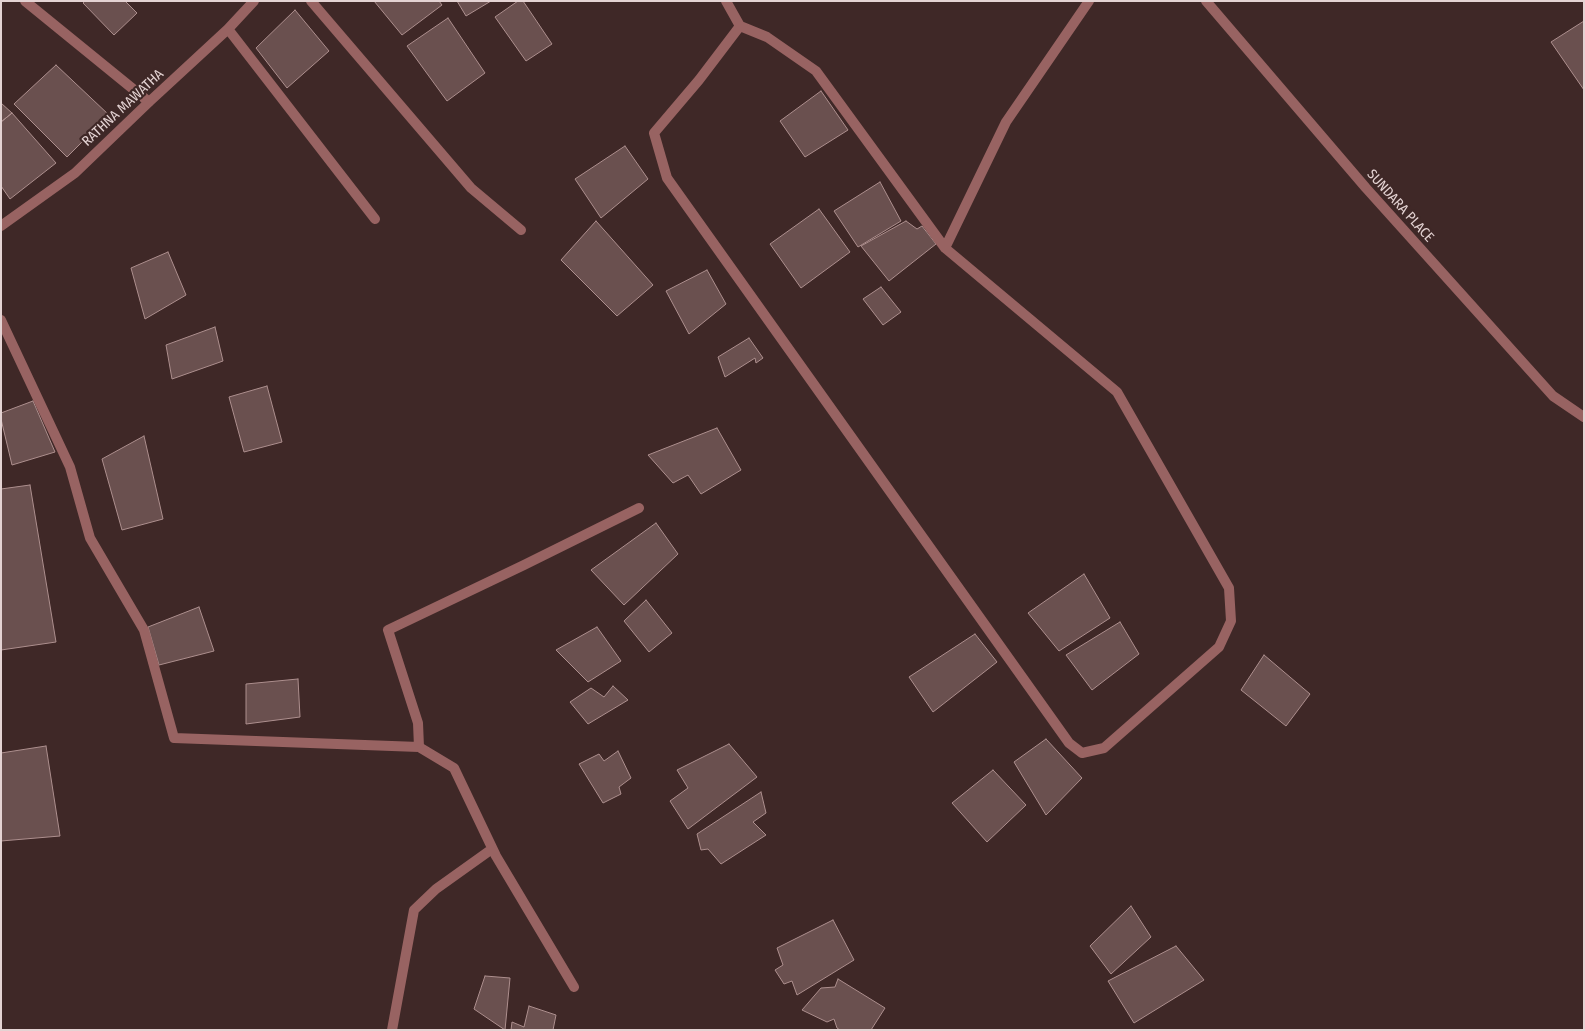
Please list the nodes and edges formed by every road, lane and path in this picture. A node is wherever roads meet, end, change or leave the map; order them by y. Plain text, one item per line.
1 (25, 1) edge
2 (254, 1) edge
3 (311, 1) edge
4 (726, 1) edge
5 (1089, 1) edge
6 (1206, 1) edge
7 (740, 26) junction
8 (228, 30) junction
9 (149, 102) junction
10 (375, 219) dead end
11 (1, 226) edge
12 (521, 230) dead end
13 (945, 248) junction
14 (1, 320) edge
15 (1584, 417) edge
16 (638, 508) dead end
17 (419, 747) junction
18 (492, 850) junction
19 (574, 987) dead end
20 (392, 1030) edge

1 - 9 street
2 - 8 street, RATHNA MAWATHA
3 - 12 street
4 - 7 street
5 - 13 street
6 - 15 street, SUNDARA PLACE
7 - 13 street
7 - 13 street
8 - 9 street, RATHNA MAWATHA
8 - 10 street
9 - 11 street, RATHNA MAWATHA
14 - 17 street
16 - 17 street
17 - 18 street
18 - 19 street
18 - 20 street

